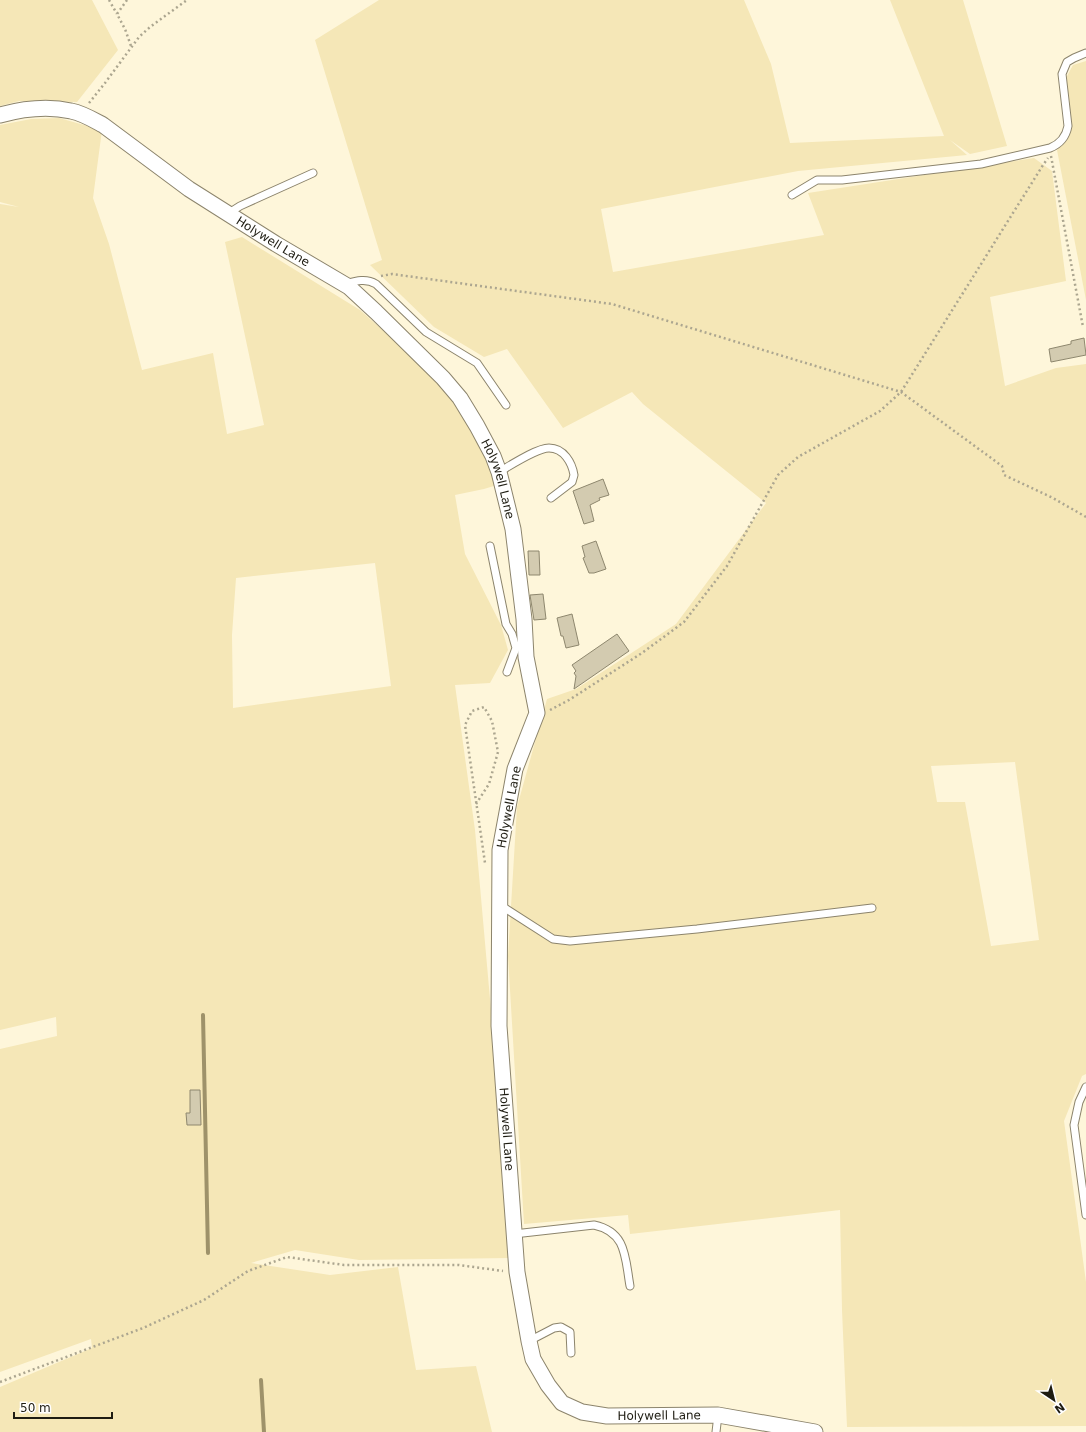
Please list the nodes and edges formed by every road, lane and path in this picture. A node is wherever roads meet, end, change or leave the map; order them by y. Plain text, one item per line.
1 (109, 0) edge
2 (126, 0) edge
3 (187, 0) edge
4 (117, 14) junction
5 (132, 47) junction
6 (1086, 53) edge
7 (71, 111) junction
8 (0, 115) edge
9 (313, 172) dead end
10 (792, 195) dead end
11 (229, 213) junction
12 (361, 280) junction
13 (343, 284) junction
14 (1083, 327) dead end
15 (901, 392) junction
16 (506, 405) dead end
17 (499, 472) junction
18 (551, 498) dead end
19 (1086, 517) edge
20 (490, 546) dead end
21 (524, 619) junction
22 (512, 634) junction
23 (507, 672) dead end
24 (549, 711) dead end
25 (476, 804) junction
26 (486, 867) dead end
27 (500, 905) junction
28 (872, 908) dead end
29 (1086, 1087) edge
30 (1086, 1215) edge
31 (514, 1234) junction
32 (517, 1272) junction
33 (630, 1286) dead end
34 (529, 1341) junction
35 (571, 1353) dead end
36 (0, 1382) edge
37 (718, 1415) junction
38 (716, 1432) edge
39 (815, 1432) edge

1 - 4 path
2 - 4 path
3 - 5 path
4 - 5 path
5 - 7 path
6 - 10 lane
7 - 8 street, Holywell Lane
7 - 11 street, Holywell Lane
9 - 11 lane
11 - 13 street, Holywell Lane
12 - 13 lane
12 - 15 path
12 - 16 lane
13 - 17 street, Holywell Lane
14 - 15 path
15 - 19 path
15 - 24 path
17 - 18 lane
17 - 21 street, Holywell Lane
20 - 22 lane
21 - 22 lane
21 - 27 street, Holywell Lane
22 - 23 lane
25 - 25 path
25 - 26 path
27 - 28 lane
27 - 31 street, Holywell Lane
29 - 30 lane
31 - 32 street, Holywell Lane
31 - 33 lane
32 - 34 street, Holywell Lane
32 - 36 path
34 - 35 lane
34 - 37 street, Holywell Lane
37 - 38 lane
37 - 39 street, Holywell Lane

